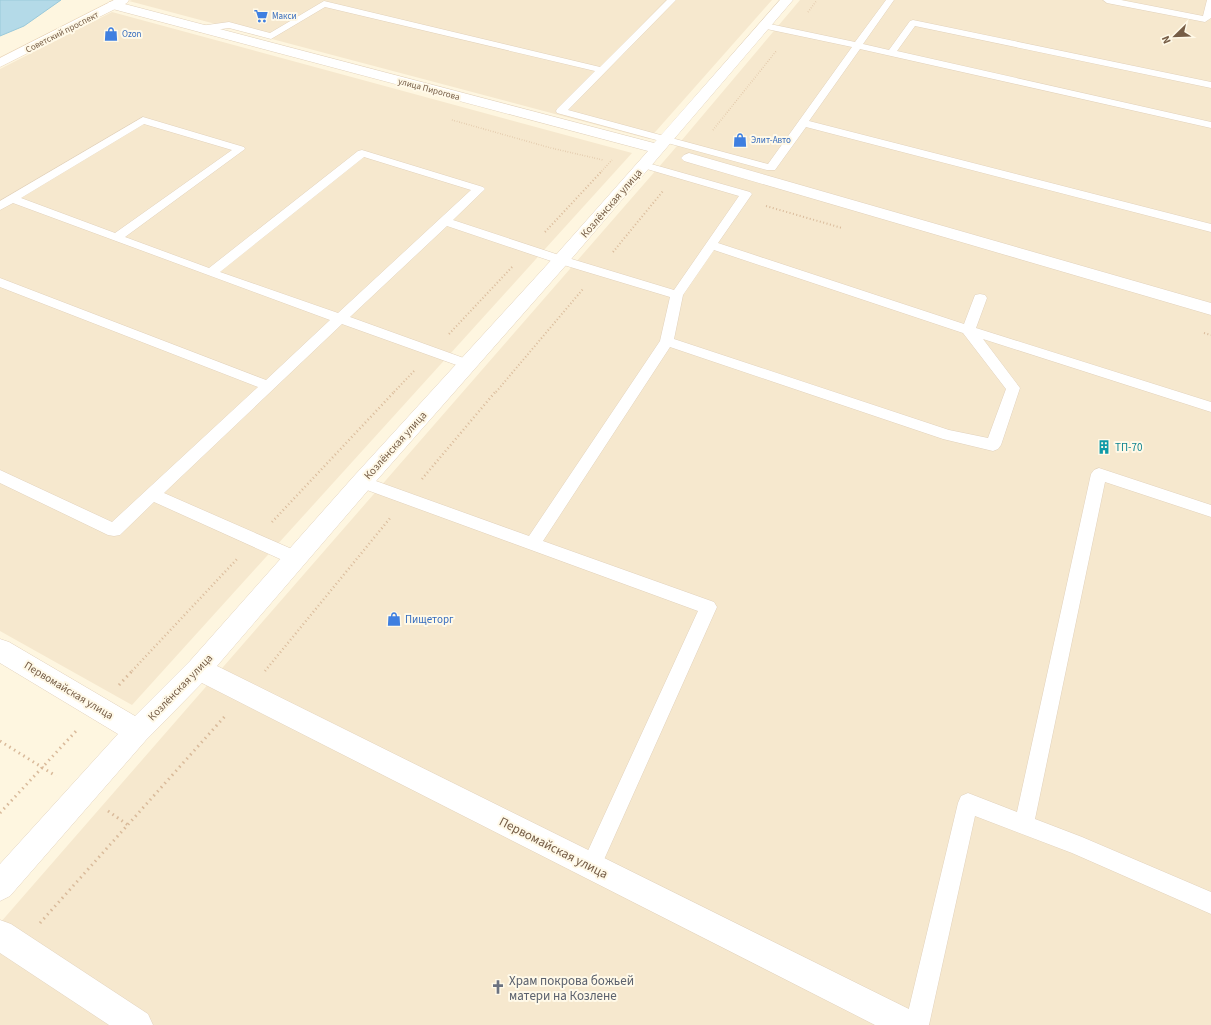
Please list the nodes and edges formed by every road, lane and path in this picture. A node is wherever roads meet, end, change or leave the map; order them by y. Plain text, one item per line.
1 (672, 0) edge
2 (787, 0) edge
3 (817, 0) edge
4 (890, 0) edge
5 (1108, 0) edge
6 (1211, 0) edge
7 (118, 3) edge
8 (765, 26) junction
9 (198, 29) junction
10 (792, 31) junction
11 (857, 46) junction
12 (891, 53) junction
13 (0, 63) edge
14 (602, 70) junction
15 (1211, 85) edge
16 (804, 122) junction
17 (1211, 125) edge
18 (630, 142) junction
19 (656, 151) junction
20 (694, 153) junction
21 (676, 174) junction
22 (12, 198) junction
23 (0, 206) edge
24 (445, 221) junction
25 (1211, 228) edge
26 (117, 238) junction
27 (711, 245) junction
28 (528, 250) junction
29 (561, 260) junction
30 (598, 271) junction
31 (211, 273) junction
32 (0, 282) edge
33 (677, 296) junction
34 (980, 298) dead end
35 (1211, 308) edge
36 (341, 319) junction
37 (968, 330) junction
38 (667, 341) junction
39 (433, 351) junction
40 (467, 364) junction
41 (268, 386) junction
42 (1211, 407) edge
43 (0, 476) edge
44 (362, 482) junction
45 (152, 494) junction
46 (407, 497) junction
47 (1211, 511) edge
48 (255, 540) junction
49 (533, 543) junction
50 (295, 558) junction
51 (0, 650) edge
52 (199, 669) junction
53 (247, 693) junction
54 (98, 708) junction
55 (137, 731) junction
56 (0, 742) edge
57 (42, 768) junction
58 (82, 792) junction
59 (0, 813) edge
60 (1024, 824) junction
61 (591, 866) junction
62 (5, 872) edge
63 (1211, 904) edge
64 (10, 941) edge
65 (137, 1025) edge
66 (908, 1025) edge
67 (917, 1025) edge

1 - 14 lane
2 - 8 street, Козлёнская улица
3 - 10 path
4 - 11 lane
5 - 6 lane
7 - 9 street, улица Пирогова
7 - 13 street, Советский проспект
8 - 10 lane
8 - 19 street, Козлёнская улица
9 - 14 lane
9 - 18 street, улица Пирогова
10 - 11 lane
10 - 20 path
11 - 12 lane
11 - 16 lane
12 - 15 lane
12 - 17 lane
14 - 19 lane
16 - 20 lane
16 - 25 lane
18 - 19 street, улица Пирогова
18 - 28 path
19 - 20 lane
19 - 21 lane
19 - 29 street, Козлёнская улица
20 - 35 street
21 - 27 lane
21 - 30 path
22 - 23 lane
22 - 26 lane
22 - 26 lane
24 - 28 lane
24 - 31 lane
24 - 36 lane
26 - 31 lane
27 - 33 lane
27 - 37 lane
28 - 29 lane
28 - 39 path
29 - 30 lane
29 - 40 street, Козлёнская улица
30 - 33 lane
30 - 46 path
31 - 36 lane
32 - 41 lane
33 - 38 lane
34 - 37 lane
36 - 39 lane
36 - 41 lane
37 - 38 lane
37 - 42 lane
38 - 49 lane
39 - 40 lane
39 - 48 path
40 - 44 street, Козлёнская улица
41 - 45 lane
43 - 45 lane
44 - 46 lane
44 - 50 street, Козлёнская улица
45 - 48 lane
46 - 49 lane
46 - 53 path
47 - 60 lane
48 - 50 lane
48 - 54 path
49 - 61 lane
50 - 52 street, Козлёнская улица
51 - 54 street, Первомайская улица
52 - 53 street, Первомайская улица
52 - 55 street, Козлёнская улица
53 - 61 street, Первомайская улица
53 - 64 path
54 - 55 street, Первомайская улица
54 - 57 path
55 - 58 street, Козлёнская улица
56 - 57 path
57 - 58 path
57 - 59 path
58 - 62 street, Козлёнская улица
60 - 63 lane
60 - 67 lane
61 - 66 street, Первомайская улица
64 - 65 street

